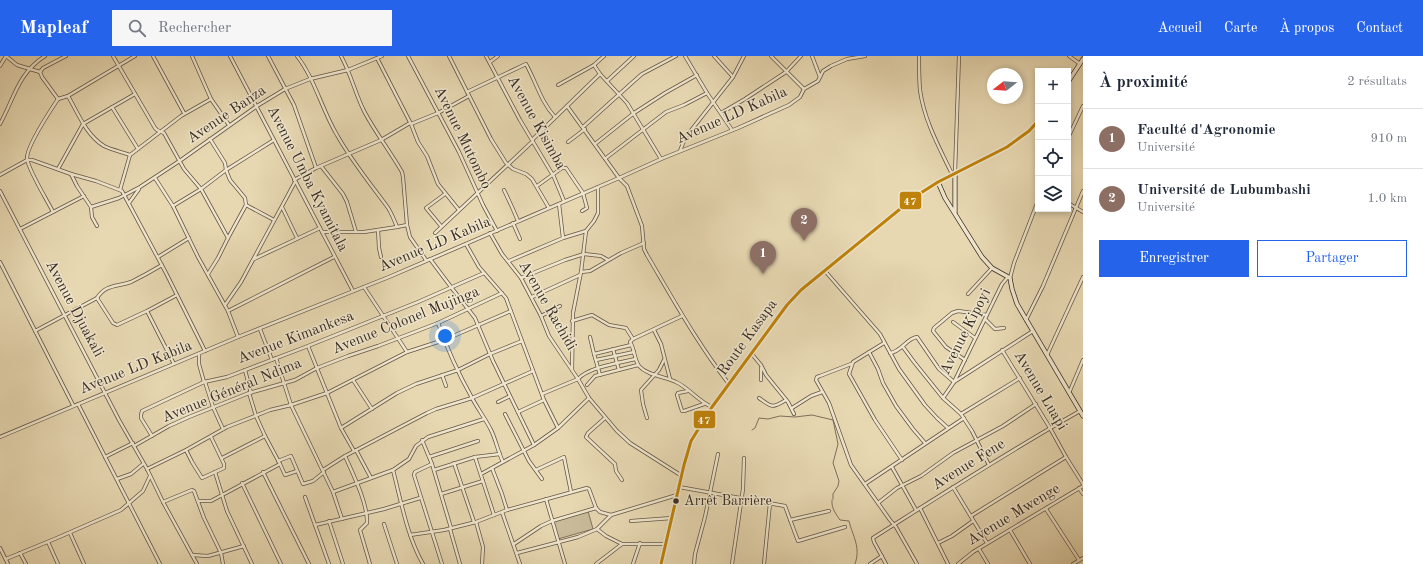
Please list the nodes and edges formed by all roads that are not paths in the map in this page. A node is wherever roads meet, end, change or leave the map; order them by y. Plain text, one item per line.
1 (6, 56) edge
2 (45, 56) edge
3 (66, 56) edge
4 (113, 56) edge
5 (135, 56) edge
6 (153, 56) edge
7 (192, 56) edge
8 (230, 56) edge
9 (268, 56) edge
10 (297, 56) edge
11 (341, 56) edge
12 (382, 56) edge
13 (408, 56) edge
14 (449, 56) edge
15 (486, 56) edge
16 (498, 56) edge
17 (604, 56) edge
18 (634, 56) edge
19 (676, 56) edge
20 (685, 56) edge
21 (714, 56) edge
22 (744, 56) edge
23 (771, 56) edge
24 (801, 56) edge
25 (812, 56) edge
26 (865, 56) edge
27 (918, 56) edge
28 (959, 56) edge
29 (1069, 56) edge
30 (377, 58) junction
31 (1083, 59) edge
32 (490, 62) junction
33 (1080, 64) junction
34 (118, 65) junction
35 (594, 65) junction
36 (0, 66) edge
37 (30, 69) junction
38 (348, 70) junction
39 (40, 72) junction
40 (786, 72) junction
41 (600, 74) junction
42 (697, 75) junction
43 (498, 77) junction
44 (733, 78) junction
45 (820, 78) junction
46 (1071, 78) edge
47 (310, 79) junction
48 (607, 81) junction
49 (558, 85) dead end
50 (285, 89) junction
51 (804, 89) junction
52 (467, 92) junction
53 (707, 93) junction
54 (135, 94) junction
55 (619, 94) junction
56 (68, 96) junction
57 (469, 96) junction
58 (58, 99) junction
59 (211, 99) junction
60 (714, 101) junction
61 (257, 106) junction
62 (567, 106) junction
63 (1083, 106) edge
64 (112, 107) junction
65 (438, 113) junction
66 (634, 113) junction
67 (721, 113) junction
68 (184, 114) junction
69 (555, 117) junction
70 (0, 124) edge
71 (83, 124) junction
72 (411, 124) junction
73 (1035, 124) edge
74 (229, 125) junction
75 (584, 128) junction
76 (644, 130) junction
77 (732, 130) junction
78 (161, 132) junction
79 (1071, 132) edge
80 (210, 139) junction
81 (274, 140) junction
82 (381, 140) junction
83 (532, 140) junction
84 (568, 142) dead end
85 (595, 144) junction
86 (138, 148) junction
87 (680, 150) junction
88 (348, 153) junction
89 (130, 155) junction
90 (606, 158) junction
91 (661, 159) junction
92 (27, 160) junction
93 (181, 160) junction
94 (508, 165) junction
95 (321, 166) junction
96 (316, 168) junction
97 (58, 169) junction
98 (226, 170) junction
99 (953, 173) junction
100 (71, 174) junction
101 (0, 175) edge
102 (553, 175) junction
103 (154, 178) junction
104 (619, 178) junction
105 (294, 181) junction
106 (938, 182) junction
107 (537, 186) junction
108 (140, 187) junction
109 (598, 187) junction
110 (201, 189) junction
111 (120, 190) junction
112 (504, 190) dead end
113 (0, 191) edge
114 (1083, 191) edge
115 (477, 193) junction
116 (583, 193) junction
117 (445, 194) junction
118 (124, 195) junction
119 (84, 196) junction
120 (564, 201) junction
121 (129, 203) junction
122 (559, 204) junction
123 (1071, 204) edge
124 (246, 205) junction
125 (173, 206) junction
126 (281, 206) junction
127 (91, 207) junction
128 (1076, 207) junction
129 (549, 208) junction
130 (459, 210) junction
131 (1035, 210) edge
132 (582, 211) dead end
133 (53, 212) junction
134 (1083, 212) edge
135 (955, 213) junction
136 (274, 220) junction
137 (518, 222) junction
138 (513, 223) junction
139 (407, 225) junction
140 (97, 226) dead end
141 (398, 227) junction
142 (441, 227) junction
143 (320, 228) junction
144 (20, 229) junction
145 (378, 230) junction
146 (497, 231) junction
147 (586, 231) junction
148 (322, 232) junction
149 (356, 232) junction
150 (435, 233) dead end
151 (490, 233) junction
152 (189, 238) junction
153 (228, 238) junction
154 (297, 238) junction
155 (563, 238) junction
156 (520, 239) dead end
157 (644, 243) junction
158 (466, 244) junction
159 (584, 254) junction
160 (158, 257) junction
161 (334, 257) junction
162 (381, 257) dead end
163 (254, 259) junction
164 (430, 259) junction
165 (426, 260) junction
166 (608, 260) junction
167 (508, 261) junction
168 (0, 262) edge
169 (162, 265) junction
170 (992, 268) junction
171 (825, 271) junction
172 (484, 273) junction
173 (581, 273) junction
174 (208, 274) junction
175 (1083, 277) edge
176 (521, 278) junction
177 (1009, 278) junction
178 (364, 287) junction
179 (450, 287) junction
180 (353, 292) junction
181 (502, 293) junction
182 (968, 294) dead end
183 (178, 295) junction
184 (532, 297) junction
185 (97, 298) junction
186 (225, 305) junction
187 (560, 306) dead end
188 (469, 309) junction
189 (147, 311) junction
190 (228, 311) junction
191 (511, 311) junction
192 (65, 315) junction
193 (383, 316) junction
194 (541, 316) junction
195 (682, 316) junction
196 (987, 316) junction
197 (985, 319) junction
198 (572, 321) junction
199 (1026, 321) junction
200 (953, 322) dead end
201 (438, 323) junction
202 (478, 325) junction
203 (1004, 328) dead end
204 (260, 329) junction
205 (654, 330) junction
206 (35, 331) junction
207 (1033, 332) junction
208 (238, 337) junction
209 (590, 337) dead end
210 (399, 338) junction
211 (975, 338) junction
212 (633, 339) junction
213 (444, 340) junction
214 (522, 341) junction
215 (884, 343) junction
216 (631, 345) junction
217 (308, 346) junction
218 (903, 347) junction
219 (613, 349) junction
220 (1002, 350) junction
221 (205, 352) junction
222 (407, 352) junction
223 (634, 352) junction
224 (869, 352) junction
225 (751, 353) junction
226 (890, 353) junction
227 (199, 354) junction
228 (490, 354) junction
229 (594, 354) junction
230 (1047, 355) junction
231 (615, 356) junction
232 (276, 358) junction
233 (635, 359) junction
234 (272, 360) junction
235 (596, 360) junction
236 (664, 360) junction
237 (965, 360) junction
238 (1083, 360) edge
239 (617, 363) junction
240 (174, 364) junction
241 (851, 364) junction
242 (638, 365) junction
243 (761, 365) junction
244 (317, 368) junction
245 (598, 368) junction
246 (245, 370) junction
247 (458, 370) junction
248 (572, 370) junction
249 (619, 370) junction
250 (533, 371) junction
251 (586, 374) junction
252 (442, 375) junction
253 (600, 375) junction
254 (656, 375) junction
255 (595, 376) junction
256 (1020, 378) junction
257 (578, 379) junction
258 (671, 379) junction
259 (353, 380) junction
260 (761, 380) dead end
261 (204, 382) junction
262 (954, 382) junction
263 (284, 383) junction
264 (504, 383) junction
265 (729, 384) junction
266 (587, 385) dead end
267 (446, 386) dead end
268 (689, 391) junction
269 (822, 392) junction
270 (105, 393) junction
271 (250, 393) junction
272 (327, 393) junction
273 (1069, 393) junction
274 (542, 394) junction
275 (510, 396) junction
276 (472, 398) junction
277 (589, 398) junction
278 (758, 398) dead end
279 (943, 398) junction
280 (544, 400) junction
281 (786, 400) junction
282 (498, 402) dead end
283 (78, 404) junction
284 (705, 404) junction
285 (1036, 404) junction
286 (291, 405) junction
287 (74, 406) junction
288 (213, 407) junction
289 (712, 408) junction
290 (792, 408) junction
291 (372, 409) junction
292 (1080, 411) junction
293 (518, 412) junction
294 (505, 414) dead end
295 (794, 414) dead end
296 (962, 414) junction
297 (256, 416) junction
298 (1083, 416) edge
299 (605, 418) junction
300 (647, 418) dead end
301 (964, 418) junction
302 (484, 419) junction
303 (342, 428) junction
304 (558, 428) junction
305 (948, 428) junction
306 (1050, 428) junction
307 (223, 429) junction
308 (152, 436) junction
309 (211, 436) junction
310 (265, 436) junction
311 (0, 437) edge
312 (422, 440) junction
313 (478, 441) dead end
314 (977, 441) junction
315 (925, 443) junction
316 (133, 445) junction
317 (534, 445) junction
318 (186, 450) junction
319 (355, 451) junction
320 (524, 451) junction
321 (500, 454) junction
322 (718, 454) dead end
323 (345, 456) junction
324 (105, 457) junction
325 (429, 457) junction
326 (476, 457) junction
327 (1066, 457) junction
328 (222, 458) junction
329 (744, 458) dead end
330 (902, 460) junction
331 (279, 462) junction
332 (503, 462) junction
333 (144, 463) junction
334 (454, 463) junction
335 (432, 464) junction
336 (989, 465) junction
337 (892, 467) junction
338 (492, 468) junction
339 (146, 469) junction
340 (392, 470) junction
341 (434, 470) junction
342 (536, 470) junction
343 (297, 471) junction
344 (323, 471) junction
345 (215, 472) junction
346 (263, 472) junction
347 (481, 474) junction
348 (150, 476) junction
349 (682, 476) junction
350 (371, 478) junction
351 (116, 479) junction
352 (542, 479) dead end
353 (622, 480) dead end
354 (483, 481) junction
355 (242, 483) junction
356 (357, 483) junction
357 (865, 484) junction
358 (1083, 485) edge
359 (903, 486) junction
360 (679, 487) junction
361 (953, 487) junction
362 (462, 488) junction
363 (1079, 488) junction
364 (333, 492) junction
365 (571, 492) junction
366 (441, 494) junction
367 (710, 494) junction
368 (1083, 494) edge
369 (221, 495) junction
370 (677, 495) junction
371 (304, 498) dead end
372 (420, 498) junction
373 (742, 498) junction
374 (546, 499) junction
375 (163, 502) junction
376 (198, 502) junction
377 (770, 503) junction
378 (878, 503) junction
379 (129, 504) junction
380 (402, 504) junction
381 (596, 508) junction
382 (920, 508) junction
383 (1046, 509) junction
384 (506, 510) junction
385 (916, 510) junction
386 (829, 511) dead end
387 (502, 512) junction
388 (366, 513) junction
389 (494, 515) junction
390 (612, 515) junction
391 (970, 516) junction
392 (672, 518) junction
393 (342, 519) junction
394 (790, 520) junction
395 (329, 521) junction
396 (552, 521) junction
397 (631, 521) dead end
398 (973, 521) junction
399 (475, 522) junction
400 (384, 524) dead end
401 (315, 525) junction
402 (894, 525) junction
403 (845, 527) dead end
404 (451, 528) junction
405 (597, 529) junction
406 (1010, 530) junction
407 (432, 532) junction
408 (70, 533) junction
409 (410, 534) junction
410 (48, 542) junction
411 (558, 542) junction
412 (640, 543) junction
413 (938, 543) junction
414 (987, 543) junction
415 (514, 544) junction
416 (622, 544) junction
417 (666, 544) junction
418 (245, 546) junction
419 (0, 548) edge
420 (978, 549) junction
421 (20, 553) junction
422 (221, 553) junction
423 (517, 553) junction
424 (192, 555) junction
425 (882, 556) junction
426 (1083, 558) edge
427 (6, 559) junction
428 (1079, 560) junction
429 (422, 563) edge
430 (8, 564) edge
431 (26, 564) edge
432 (58, 564) edge
433 (84, 564) edge
434 (160, 564) edge
435 (197, 564) edge
436 (223, 564) edge
437 (252, 564) edge
438 (282, 564) edge
439 (308, 564) edge
440 (329, 564) edge
441 (343, 564) edge
442 (370, 564) edge
443 (396, 564) edge
444 (417, 564) edge
445 (442, 564) edge
446 (460, 564) edge
447 (482, 564) edge
448 (520, 564) edge
449 (564, 564) edge
450 (596, 564) edge
451 (633, 564) edge
452 (661, 564) edge
453 (694, 564) edge
454 (732, 564) edge
455 (764, 564) edge
456 (870, 564) edge
457 (886, 564) edge
458 (917, 564) edge
459 (948, 564) edge
460 (958, 564) edge
461 (988, 564) edge
462 (1030, 564) edge
463 (1073, 564) edge

1 - 36 street
1 - 37 street
2 - 37 street
3 - 39 street
4 - 34 street
5 - 34 street
6 - 68 street
7 - 59 street
8 - 61 street, Avenue Umba Kyamitala
9 - 50 street
10 - 47 street
11 - 38 street
12 - 30 street, Avenue Banza
13 - 65 street, Avenue Mutombo
14 - 52 street
15 - 32 street, Avenue Kisimba
16 - 32 street
17 - 35 street
18 - 48 street
19 - 55 street
20 - 42 street
21 - 44 street
22 - 44 street
23 - 40 street
24 - 40 street
25 - 45 street
26 - 45 street, Avenue LD Kabila
27 - 99 street
28 - 99 street
29 - 33 street
30 - 38 street, Avenue Banza
30 - 72 street
31 - 33 main road
32 - 43 street, Avenue Kisimba
33 - 46 main road
34 - 54 street
34 - 56 street
35 - 41 street
35 - 49 street
37 - 39 street
37 - 70 street
38 - 47 street, Avenue Banza
38 - 82 street
39 - 58 street
40 - 51 street
40 - 67 street
41 - 48 street
41 - 62 street
42 - 53 street
42 - 66 street
43 - 52 street
43 - 69 street
43 - 83 street, Avenue Kisimba
44 - 60 street
45 - 51 street, Avenue LD Kabila
47 - 50 street, Avenue Banza
47 - 88 street
48 - 55 street
50 - 61 street, Avenue Banza
50 - 96 street
51 - 77 street, Avenue LD Kabila
52 - 57 street
53 - 60 street
53 - 76 street
54 - 64 street
54 - 78 street
55 - 66 street
55 - 75 street
56 - 58 street
56 - 71 street
57 - 65 street
57 - 94 street
58 - 92 street
59 - 68 street
59 - 74 street
60 - 67 street
60 - 87 street
61 - 74 street, Avenue Banza
61 - 81 street, Avenue Umba Kyamitala
62 - 69 street
62 - 75 street
63 - 79 street
64 - 71 street
64 - 86 street
65 - 72 street
65 - 115 street, Avenue Mutombo
66 - 76 street
66 - 85 street
67 - 77 street
68 - 78 street
69 - 83 street
71 - 89 street
71 - 97 street
72 - 82 street
72 - 117 street
73 - 99 main road, Route Kasapa
74 - 80 street, Avenue Banza
75 - 84 street
75 - 85 street
76 - 90 street
76 - 91 street
77 - 87 street, Avenue LD Kabila
78 - 86 street
78 - 93 street
80 - 93 street, Avenue Banza
80 - 98 street
81 - 98 street
81 - 105 street, Avenue Umba Kyamitala
82 - 88 street
82 - 139 street
83 - 94 street
83 - 102 street, Avenue Kisimba
85 - 90 street
86 - 89 street
87 - 91 street, Avenue LD Kabila
88 - 95 street
88 - 141 street
89 - 111 street
90 - 104 street
91 - 104 street, Avenue LD Kabila
92 - 97 street
92 - 101 street
92 - 133 street
93 - 103 street, Avenue Banza
93 - 110 street
94 - 107 street
94 - 115 street
95 - 96 street
95 - 149 street
96 - 105 street
97 - 100 street
98 - 110 street
98 - 124 street
99 - 106 main road, Route Kasapa
99 - 135 main road
100 - 111 street
100 - 119 street
102 - 107 street
102 - 116 street
102 - 120 street, Avenue Kisimba
103 - 108 street, Avenue Banza
103 - 125 street
104 - 109 street, Avenue LD Kabila
104 - 157 street
105 - 126 street
105 - 143 street, Avenue Umba Kyamitala
106 - 135 main road
106 - 171 main road, Route Kasapa
107 - 129 street
108 - 118 street, Avenue Banza
108 - 121 street
109 - 116 street, Avenue LD Kabila
109 - 147 street
110 - 125 street
110 - 153 street
111 - 118 street
112 - 137 street
113 - 144 street, Avenue Djuakali
114 - 128 street
115 - 130 street
115 - 146 street, Avenue Mutombo
116 - 120 street, Avenue LD Kabila
116 - 132 street
117 - 130 street
117 - 142 street
118 - 121 street
118 - 127 street, Avenue Banza
119 - 127 street
119 - 133 street
120 - 122 street, Avenue LD Kabila
121 - 160 street
122 - 129 street, Avenue LD Kabila
122 - 155 street
123 - 128 street
124 - 136 street
124 - 153 street
125 - 152 street
126 - 136 street
126 - 154 street
127 - 140 street
128 - 134 street
128 - 199 street
129 - 137 street, Avenue LD Kabila
130 - 142 street
131 - 177 street, Avenue Kipoyi
133 - 144 street
135 - 170 main road
136 - 163 street
137 - 138 street, Avenue LD Kabila
138 - 146 street, Avenue LD Kabila
138 - 156 street
139 - 141 street
139 - 165 street
141 - 145 street
142 - 150 street
143 - 148 street, Avenue Umba Kyamitala
143 - 154 street
144 - 192 street, Avenue Djuakali
145 - 149 street
145 - 162 street
146 - 151 street, Avenue LD Kabila
147 - 155 street
147 - 159 street
148 - 149 street
148 - 161 street, Avenue Umba Kyamitala
151 - 158 street, Avenue LD Kabila
151 - 167 street, Avenue Rachidi
152 - 160 street
152 - 174 street
153 - 174 street
154 - 163 street
155 - 167 street
157 - 166 street
157 - 195 street
158 - 164 street, Avenue LD Kabila
158 - 172 street
159 - 166 street
159 - 173 street
159 - 176 street
160 - 169 street
161 - 180 street, Avenue Umba Kyamitala
161 - 190 street
163 - 186 street
164 - 165 street, Avenue LD Kabila
164 - 179 street
165 - 178 street, Avenue LD Kabila
166 - 173 street
167 - 176 street, Avenue Rachidi
168 - 206 street
169 - 183 street
169 - 185 street
170 - 177 main road
170 - 182 street
171 - 215 street
171 - 225 main road, Route Kasapa
172 - 179 street, Avenue Kimankesa
172 - 181 street
173 - 184 street
173 - 198 street
174 - 186 street
175 - 230 street
176 - 184 street, Avenue Rachidi
177 - 196 street, Avenue Kipoyi
177 - 199 main road
178 - 180 street, Avenue LD Kabila
178 - 193 street
179 - 188 street
179 - 193 street, Avenue Kimankesa
180 - 204 street, Avenue LD Kabila
181 - 188 street, Avenue Colonel Mujinga
181 - 191 street
183 - 189 street
183 - 221 street
184 - 194 street, Avenue Rachidi
185 - 189 street
185 - 192 street
186 - 190 street
187 - 194 street
188 - 201 street, Avenue Colonel Mujinga
188 - 202 street
189 - 240 street
190 - 208 street
191 - 202 street
191 - 214 street
192 - 206 street
192 - 270 street, Avenue Djuakali
193 - 210 street
193 - 217 street, Avenue Kimankesa
194 - 248 street, Avenue Rachidi
195 - 205 street
195 - 265 street
196 - 197 street, Avenue Kipoyi
196 - 237 street
197 - 203 street
197 - 211 street, Avenue Kipoyi
198 - 212 street
198 - 248 street
199 - 207 main road
200 - 211 street
201 - 210 street, Avenue Colonel Mujinga
201 - 213 street
202 - 213 street
202 - 228 street
204 - 208 street, Avenue LD Kabila
204 - 234 street
205 - 212 street
205 - 236 street
206 - 287 street
207 - 220 street
207 - 230 main road
208 - 221 street, Avenue LD Kabila
209 - 229 street
210 - 222 street
210 - 244 street, Avenue Colonel Mujinga
211 - 237 street, Avenue Kipoyi
212 - 216 street
213 - 222 street
213 - 247 street
214 - 228 street
214 - 250 street
215 - 224 street
215 - 226 street
216 - 219 street
216 - 223 street
217 - 232 street, Avenue Kimankesa
217 - 244 street
218 - 226 street
218 - 262 street
218 - 279 street
219 - 229 street
219 - 231 street
220 - 256 street, Avenue Luapi
220 - 262 street
221 - 227 street, Avenue LD Kabila
222 - 259 street
223 - 231 street
223 - 233 street
224 - 241 street
224 - 315 street
225 - 243 street
225 - 265 main road, Route Kasapa
226 - 305 street
227 - 240 street, Avenue LD Kabila
227 - 261 street
228 - 247 street
228 - 264 street
229 - 235 street
230 - 273 main road
231 - 235 street
231 - 239 street
232 - 234 street, Avenue Kimankesa
232 - 263 street
233 - 239 street
233 - 242 street
234 - 246 street, Avenue Kimankesa
235 - 245 street
236 - 254 street
236 - 258 street
237 - 262 street, Avenue Kipoyi
238 - 273 street
239 - 245 street
239 - 249 street
240 - 270 street, Avenue LD Kabila
241 - 269 street
241 - 330 street
242 - 249 street
242 - 254 street
243 - 260 street
243 - 281 street
244 - 263 street, Avenue Général Ndima
244 - 272 street
245 - 251 street
245 - 253 street
246 - 261 street, Avenue Kimankesa
246 - 271 street
247 - 252 street
247 - 276 street
248 - 257 street, Avenue Rachidi
249 - 253 street
250 - 264 street
250 - 274 street
251 - 255 street
251 - 257 street
252 - 267 street
252 - 291 street
253 - 255 street
254 - 258 street
254 - 300 street
255 - 266 street
256 - 285 street, Avenue Luapi
256 - 296 street
257 - 274 street
257 - 277 street, Avenue Rachidi
258 - 268 street
259 - 272 street
259 - 291 street
261 - 288 street
261 - 308 street, Avenue Kimankesa
262 - 279 street, Avenue Kipoyi
263 - 271 street, Avenue Général Ndima
263 - 286 street
264 - 275 street
264 - 276 street
265 - 289 main road, Route Kasapa
268 - 284 street
268 - 284 street
269 - 290 street
269 - 357 street
270 - 283 street, Avenue LD Kabila
270 - 316 street, Avenue Djuakali
271 - 288 street, Avenue Général Ndima
271 - 297 street
272 - 286 street
272 - 303 street
273 - 292 main road
274 - 280 street
275 - 282 street
275 - 293 street
276 - 302 street
276 - 319 street
277 - 299 street, Avenue Rachidi
277 - 304 street
278 - 281 street
279 - 296 street
280 - 293 street
280 - 304 street
281 - 290 street
283 - 287 street, Avenue LD Kabila
283 - 324 street
284 - 289 street
285 - 306 street, Avenue Luapi
285 - 314 street
286 - 297 street
286 - 344 street
287 - 311 street, Avenue LD Kabila
288 - 307 street
288 - 308 street, Avenue Général Ndima
289 - 349 main road, Route Kasapa
290 - 295 street
291 - 303 street
292 - 298 main road
292 - 306 street, Avenue Fene
293 - 317 street
294 - 320 street
296 - 301 street
297 - 307 street
297 - 310 street
299 - 349 street, Avenue Rachidi
299 - 353 street
301 - 305 street
301 - 314 street
302 - 312 street
302 - 321 street
303 - 319 street
304 - 317 street
305 - 315 street
306 - 327 street, Avenue Luapi
306 - 336 street, Avenue Fene
307 - 309 street
308 - 316 street, Avenue Général Ndima
309 - 318 street
309 - 328 street
310 - 328 street
310 - 331 street
312 - 325 street
312 - 340 street
313 - 325 street
314 - 336 street
314 - 359 street
315 - 330 street
316 - 324 street, Avenue Général Ndima
316 - 333 street, Avenue Djuakali
317 - 320 street
318 - 339 street
318 - 345 street
319 - 323 street
319 - 350 street
320 - 332 street
320 - 342 street
321 - 326 street
321 - 332 street
322 - 367 street
323 - 344 street
323 - 356 street
324 - 351 street
325 - 335 street
326 - 334 street
326 - 347 street
327 - 358 street, Avenue Luapi
327 - 391 street
328 - 345 street
329 - 373 street
330 - 337 street
331 - 343 street
331 - 343 street
331 - 346 street
332 - 338 street
333 - 339 street, Avenue Djuakali
333 - 351 street
334 - 341 street
334 - 362 street
335 - 341 street
335 - 372 street
336 - 361 street, Avenue Fene
337 - 357 street
337 - 359 street
338 - 347 street
338 - 384 street
339 - 348 street, Avenue Djuakali
340 - 350 street
340 - 380 street
341 - 366 street
342 - 352 street
342 - 365 street
343 - 344 street
344 - 364 street
345 - 369 street
346 - 355 street
346 - 439 street
347 - 354 street
348 - 375 street, Avenue Djuakali
348 - 379 street
349 - 360 main road, Route Kasapa
350 - 356 street
351 - 379 street
354 - 362 street
354 - 389 street
355 - 369 street
355 - 438 street
356 - 364 street
356 - 388 street
357 - 378 street
358 - 363 street, Avenue Mwenge
359 - 378 street
359 - 385 street
360 - 367 street
360 - 370 main road, Route Kasapa
361 - 382 street, Avenue Fene
361 - 391 street
362 - 366 street
362 - 399 street
363 - 368 street
363 - 383 street, Avenue Mwenge
364 - 393 street
365 - 374 street
365 - 381 street
366 - 404 street
367 - 373 street
367 - 453 street
369 - 376 street
369 - 418 street
370 - 390 street
370 - 392 main road, Route Kasapa
371 - 401 street
372 - 380 street
372 - 407 street
373 - 377 street
373 - 454 street
374 - 384 street
374 - 396 street
375 - 376 street
375 - 424 street, Avenue Djuakali
376 - 422 street
377 - 394 street
377 - 455 street
378 - 402 street
379 - 408 street
379 - 434 street
380 - 388 street
380 - 409 street
381 - 390 street
381 - 396 street
382 - 385 street, Avenue Fene
382 - 413 street
383 - 406 street, Avenue Mwenge
383 - 428 street
384 - 387 street
385 - 402 street, Avenue Fene
386 - 394 street
387 - 389 street
387 - 415 street
388 - 393 street
388 - 442 street
389 - 399 street
390 - 405 street
391 - 398 street
392 - 397 street
392 - 417 main road, Route Kasapa
393 - 395 street
394 - 403 street
395 - 401 street
395 - 441 street
396 - 411 street
396 - 415 street
398 - 413 street
398 - 414 street
399 - 404 street
399 - 447 street
400 - 443 street
401 - 440 street
402 - 425 street, Avenue Fene
402 - 458 street
404 - 407 street
404 - 446 street
405 - 411 street
405 - 416 street
406 - 414 street, Avenue Mwenge
406 - 462 street
407 - 409 street
407 - 445 street
408 - 410 street
408 - 433 street
409 - 429 street
410 - 421 street
410 - 432 street
411 - 423 street
411 - 449 street
412 - 416 street
412 - 417 street
412 - 451 street
413 - 459 street
414 - 420 street, Avenue Mwenge
415 - 423 street
416 - 450 street
417 - 452 main road, Route Kasapa
418 - 422 street
418 - 437 street
419 - 427 street
420 - 460 street, Avenue Mwenge
420 - 461 street
421 - 427 street
421 - 431 street
422 - 424 street
422 - 436 street
423 - 448 street
424 - 435 street, Avenue Djuakali
425 - 456 street
425 - 457 street
426 - 428 street
427 - 430 street
428 - 463 street
429 - 444 street

